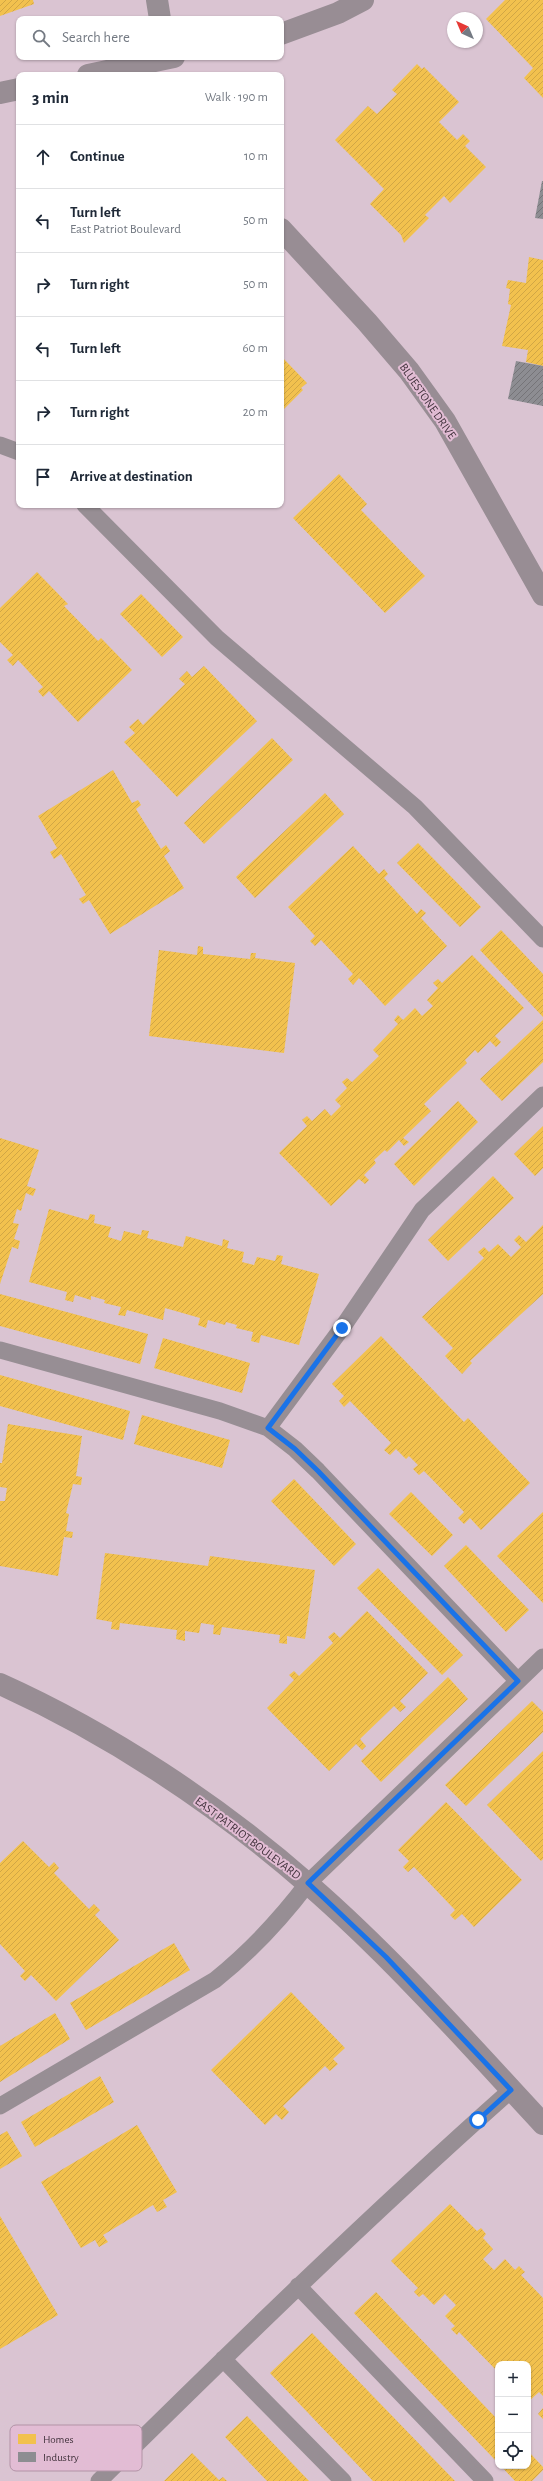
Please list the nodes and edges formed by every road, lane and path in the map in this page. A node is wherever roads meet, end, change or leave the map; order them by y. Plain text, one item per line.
1 (157, 0) edge
2 (364, 0) edge
3 (160, 16) edge
4 (284, 33) edge
5 (172, 62) edge
6 (107, 72) edge
7 (16, 90) edge
8 (0, 93) edge
9 (284, 232) edge
10 (0, 445) edge
11 (16, 450) edge
12 (88, 508) edge
13 (543, 595) edge
14 (543, 939) edge
15 (543, 1094) edge
16 (0, 1350) edge
17 (268, 1428) junction
18 (543, 1657) edge
19 (518, 1681) junction
20 (0, 1684) edge
21 (308, 1883) junction
22 (511, 2090) junction
23 (0, 2106) edge
24 (543, 2124) edge
25 (298, 2286) junction
26 (223, 2358) junction
27 (142, 2438) edge
28 (109, 2471) edge
29 (99, 2481) edge
30 (343, 2481) edge
31 (485, 2481) edge

1 - 3 street
2 - 4 street
5 - 6 street
7 - 8 street
9 - 13 street, BLUESTONE DRIVE
10 - 11 lane
12 - 14 lane
15 - 17 lane
16 - 17 lane
17 - 19 lane
18 - 19 lane
19 - 21 lane
20 - 21 street, EAST PATRIOT BOULEVARD
21 - 22 street, EAST PATRIOT BOULEVARD
21 - 23 lane
22 - 24 street, EAST PATRIOT BOULEVARD
22 - 25 lane
25 - 26 lane
25 - 31 lane
26 - 27 lane
26 - 30 lane
28 - 29 lane

